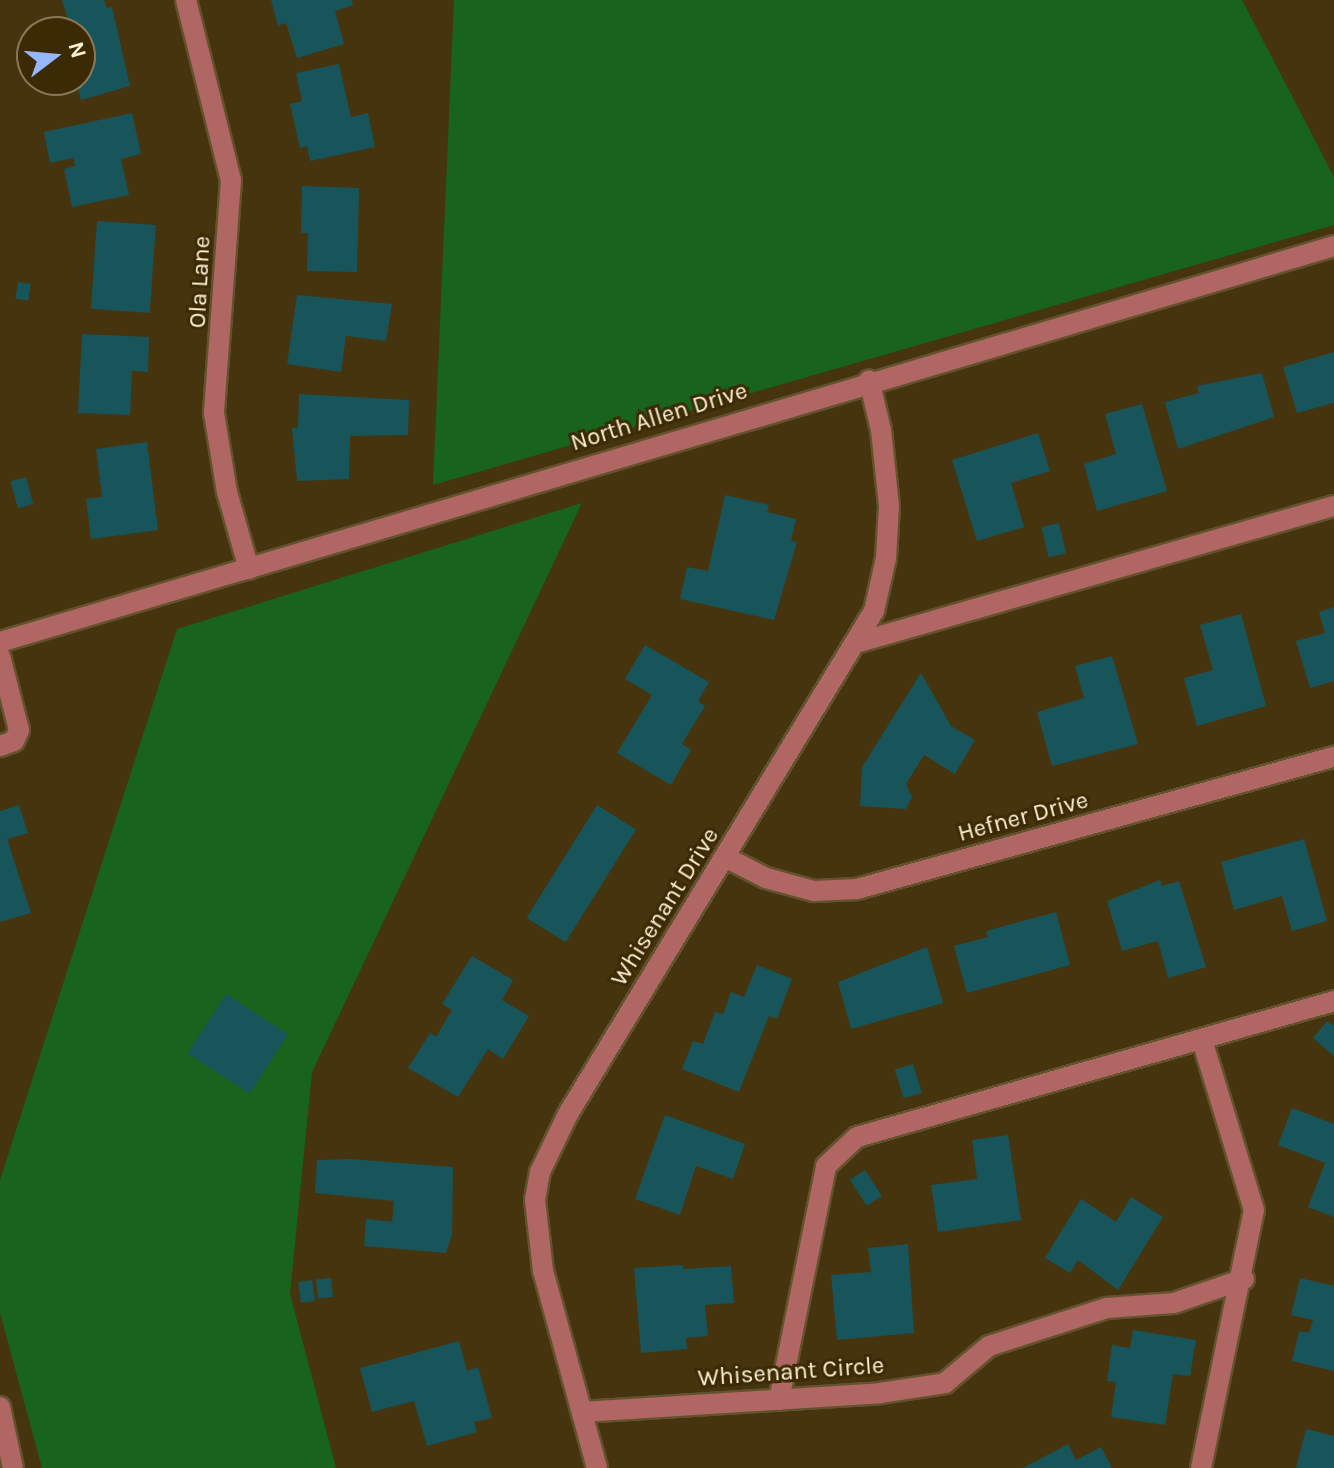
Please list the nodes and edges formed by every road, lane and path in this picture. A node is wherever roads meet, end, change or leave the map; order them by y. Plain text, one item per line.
1 (186, 0) edge
2 (1334, 246) edge
3 (869, 380) junction
4 (1334, 506) edge
5 (249, 569) junction
6 (0, 642) edge
7 (856, 643) junction
8 (0, 656) edge
9 (0, 746) edge
10 (1334, 757) edge
11 (727, 858) junction
12 (1334, 1001) edge
13 (1202, 1040) junction
14 (1244, 1279) junction
15 (779, 1400) junction
16 (0, 1407) edge
17 (582, 1412) junction
18 (13, 1468) edge
19 (597, 1468) edge
20 (1201, 1468) edge

1 - 5 street, Ola Lane
2 - 3 street, North Allen Drive
3 - 5 street, North Allen Drive
3 - 7 street, Whisenant Drive
4 - 7 street
5 - 6 street, North Allen Drive
7 - 11 street, Whisenant Drive
8 - 9 street
10 - 11 street, Hefner Drive
11 - 17 street, Whisenant Drive
12 - 13 street
13 - 14 street
13 - 15 street
14 - 15 street, Whisenant Circle
14 - 20 street
15 - 17 street, Whisenant Circle
16 - 18 street
17 - 19 street, Whisenant Drive

